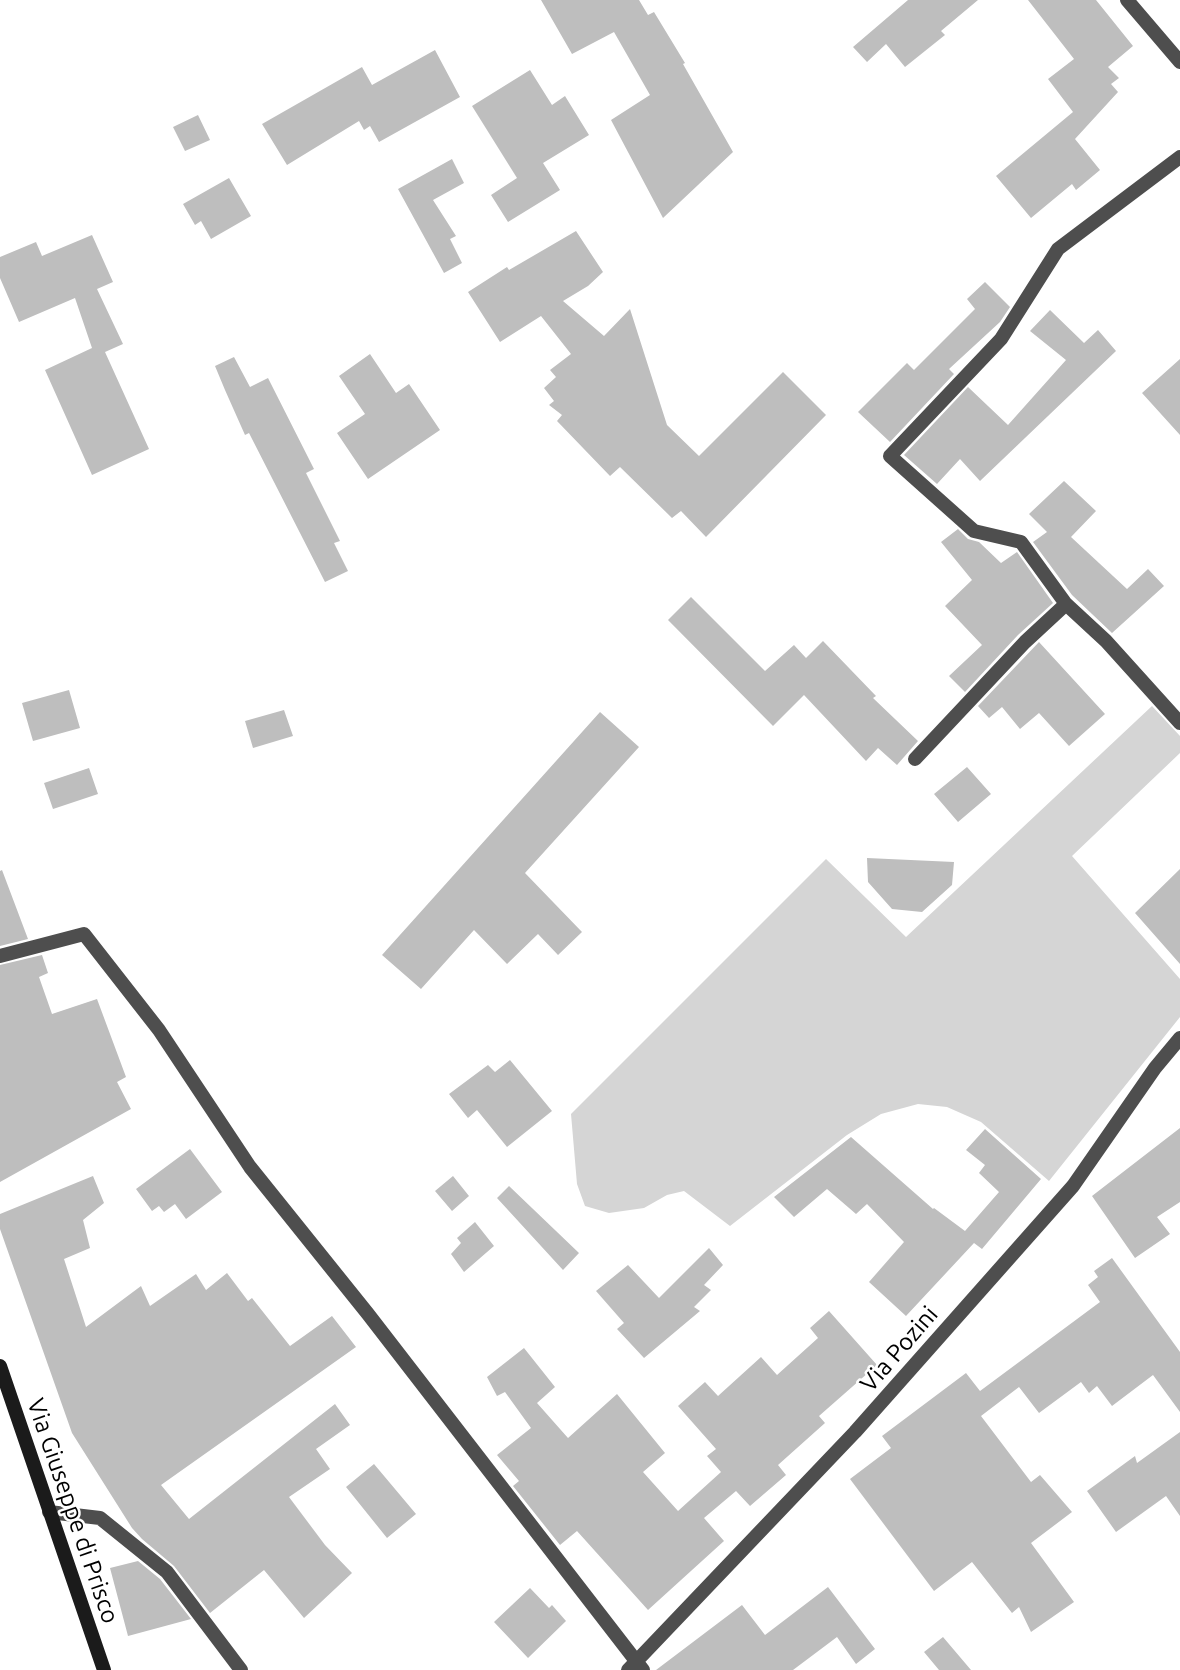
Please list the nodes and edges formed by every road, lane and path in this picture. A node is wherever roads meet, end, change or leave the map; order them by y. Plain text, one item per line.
1 (1127, 0) edge
2 (1180, 62) edge
3 (1180, 156) edge
4 (1066, 604) junction
5 (1180, 723) edge
6 (915, 759) dead end
7 (0, 956) edge
8 (1180, 1038) edge
9 (0, 1366) edge
10 (49, 1512) junction
11 (636, 1667) edge
12 (104, 1670) edge
13 (241, 1670) edge

1 - 2 street
3 - 4 street
4 - 5 street
4 - 6 street
7 - 11 street
8 - 11 street, Via Pozini
9 - 10 main road, Via Giuseppe di Prisco
10 - 12 main road, Via Giuseppe di Prisco
10 - 13 street

